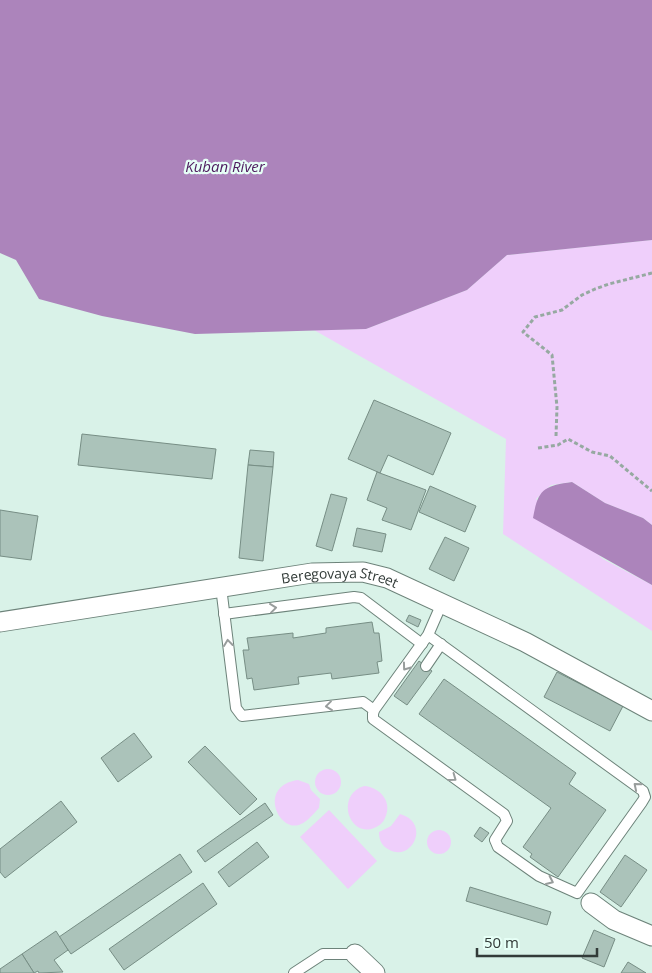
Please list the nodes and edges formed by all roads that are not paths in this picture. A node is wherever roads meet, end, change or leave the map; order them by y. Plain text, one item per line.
1 (221, 587) junction
2 (442, 602) junction
3 (224, 614) junction
4 (0, 622) edge
5 (428, 635) junction
6 (441, 644) junction
7 (426, 666) dead end
8 (374, 710) junction
9 (652, 711) edge
10 (584, 898) junction
11 (652, 936) edge
12 (355, 954) joint
13 (294, 973) edge
14 (375, 973) edge

1 - 2 street, Beregovaya Street
1 - 3 lane
1 - 4 street, Beregovaya Street
2 - 5 lane
2 - 9 street, Beregovaya Street
3 -> 5 lane
8 -> 3 lane
5 - 6 lane
5 -> 8 lane
6 - 7 lane
10 -> 6 lane
8 -> 10 lane
10 - 11 street
12 - 13 lane
12 - 14 street

